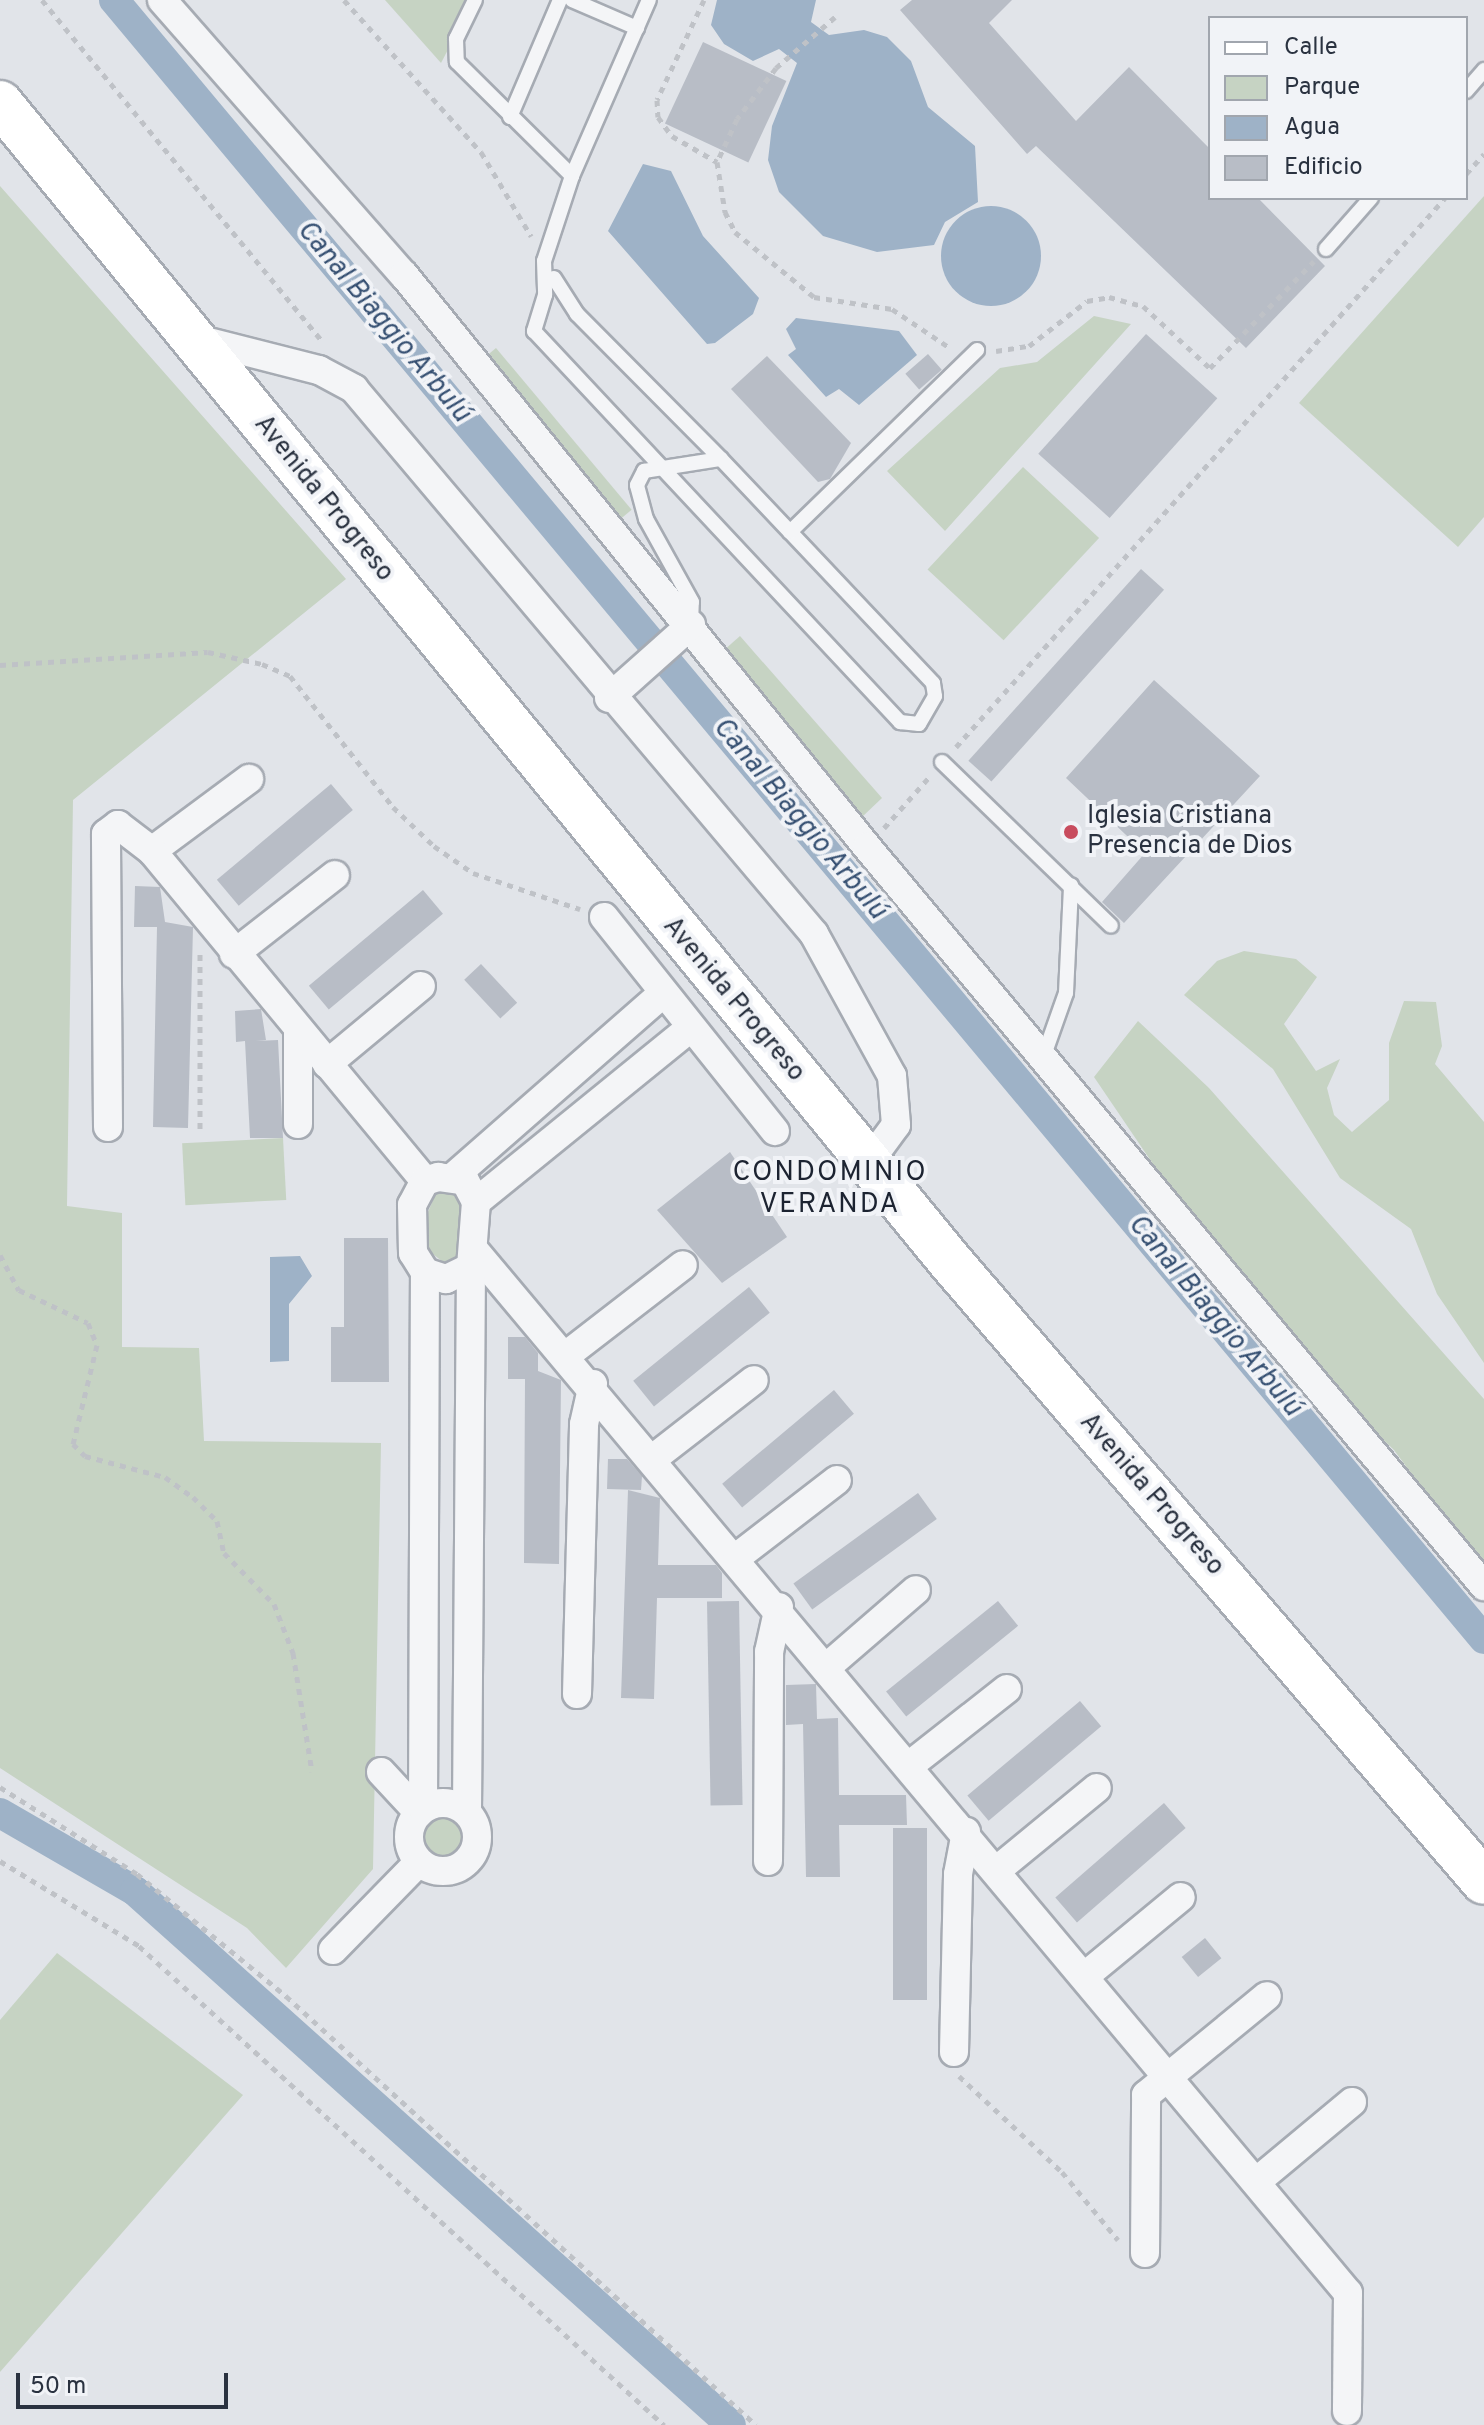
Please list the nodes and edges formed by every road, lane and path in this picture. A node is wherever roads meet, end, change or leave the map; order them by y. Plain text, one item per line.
1 (42, 0) edge
2 (162, 0) edge
3 (344, 0) edge
4 (475, 0) edge
5 (560, 0) edge
6 (572, 0) edge
7 (649, 0) edge
8 (704, 0) edge
9 (835, 17) dead end
10 (637, 28) junction
11 (1484, 70) edge
12 (1468, 89) edge
13 (0, 103) edge
14 (510, 117) junction
15 (1484, 154) edge
16 (717, 162) junction
17 (1468, 172) edge
18 (572, 176) junction
19 (1369, 200) edge
20 (1443, 200) edge
21 (1326, 249) joint
22 (544, 261) junction
23 (554, 278) dead end
24 (191, 337) junction
25 (977, 350) junction
26 (354, 389) junction
27 (721, 459) junction
28 (657, 466) junction
29 (790, 532) junction
30 (691, 625) junction
31 (0, 665) edge
32 (609, 698) junction
33 (942, 762) junction
34 (249, 779) dead end
35 (867, 847) junction
36 (152, 851) junction
37 (335, 875) dead end
38 (1071, 885) junction
39 (200, 913) junction
40 (661, 913) junction
41 (604, 917) joint
42 (1111, 926) dead end
43 (625, 945) junction
44 (234, 954) junction
45 (421, 986) dead end
46 (663, 993) junction
47 (691, 1027) junction
48 (298, 1029) junction
49 (770, 1045) junction
50 (1043, 1058) junction
51 (327, 1064) junction
52 (731, 1076) junction
53 (298, 1124) dead end
54 (108, 1127) dead end
55 (775, 1131) dead end
56 (200, 1133) dead end
57 (868, 1163) junction
58 (438, 1180) junction
59 (476, 1202) junction
60 (0, 1255) edge
61 (473, 1259) junction
62 (683, 1265) dead end
63 (425, 1272) junction
64 (568, 1354) junction
65 (754, 1380) dead end
66 (593, 1384) junction
67 (655, 1457) junction
68 (837, 1480) dead end
69 (737, 1557) junction
70 (1484, 1586) edge
71 (916, 1590) dead end
72 (779, 1607) junction
73 (828, 1666) junction
74 (1007, 1689) dead end
75 (577, 1694) dead end
76 (910, 1765) junction
77 (312, 1771) dead end
78 (381, 1772) dead end
79 (0, 1787) edge
80 (1097, 1788) dead end
81 (421, 1811) junction
82 (467, 1812) junction
83 (966, 1832) junction
84 (0, 1861) edge
85 (768, 1861) dead end
86 (419, 1862) junction
87 (997, 1870) junction
88 (1484, 1882) edge
89 (1181, 1897) dead end
90 (333, 1950) dead end
91 (1085, 1976) junction
92 (1267, 1996) dead end
93 (954, 2052) joint
94 (1167, 2074) junction
95 (1352, 2102) dead end
96 (1256, 2182) junction
97 (1145, 2253) joint
98 (1347, 2411) dead end
99 (664, 2425) edge
100 (756, 2425) edge

1 - 26 path
2 - 30 street
3 - 22 path
4 - 14 lane
5 - 14 lane
6 - 10 lane
7 - 10 lane
8 - 16 path
9 - 16 path
10 - 18 lane
11 - 12 lane
13 - 24 main road, Avenida Progreso
14 - 18 lane
15 - 17 path
16 - 25 path
18 - 22 lane
19 - 21 lane
20 - 33 path
21 - 25 path
22 - 28 lane
23 - 27 lane
24 - 26 street
24 - 40 main road, Avenida Progreso
25 - 29 lane
26 - 32 street
27 - 28 lane
27 - 29 lane
28 - 29 lane
28 - 30 lane
30 - 32 street
30 - 35 street
31 - 41 path
32 - 57 street
33 - 35 path
33 - 38 lane
34 - 36 street
35 - 50 street
36 - 39 street
36 - 54 street
37 - 44 street
38 - 42 lane
38 - 50 lane
39 - 44 street
39 - 56 path
40 - 43 street
40 - 49 main road, Avenida Progreso
41 - 43 street
43 - 46 street
44 - 48 street
45 - 51 street
46 - 47 street
46 - 58 street
47 - 52 street
47 - 59 street
48 - 51 street
48 - 53 street
49 - 52 street
49 - 57 main road, Avenida Progreso
50 - 70 street
51 - 58 street
52 - 55 street
57 - 88 main road, Avenida Progreso
58 - 59 street
58 - 63 street
59 - 61 street
60 - 77 path
61 - 63 street
61 - 64 street
61 - 82 street
62 - 64 street
63 - 81 street
64 - 66 street
65 - 67 street
66 - 67 street
66 - 75 street
67 - 69 street
68 - 69 street
69 - 72 street
71 - 73 street
72 - 73 street
72 - 85 street
73 - 76 street
74 - 76 street
76 - 83 street
78 - 81 street
79 - 100 path
80 - 87 street
81 - 82 street
81 - 86 street
82 - 86 street
83 - 87 street
83 - 93 street
84 - 99 path
86 - 90 street
87 - 91 street
89 - 91 street
91 - 94 street
92 - 94 street
93 - 97 path
94 - 96 street
94 - 97 street
95 - 96 street
96 - 98 street

